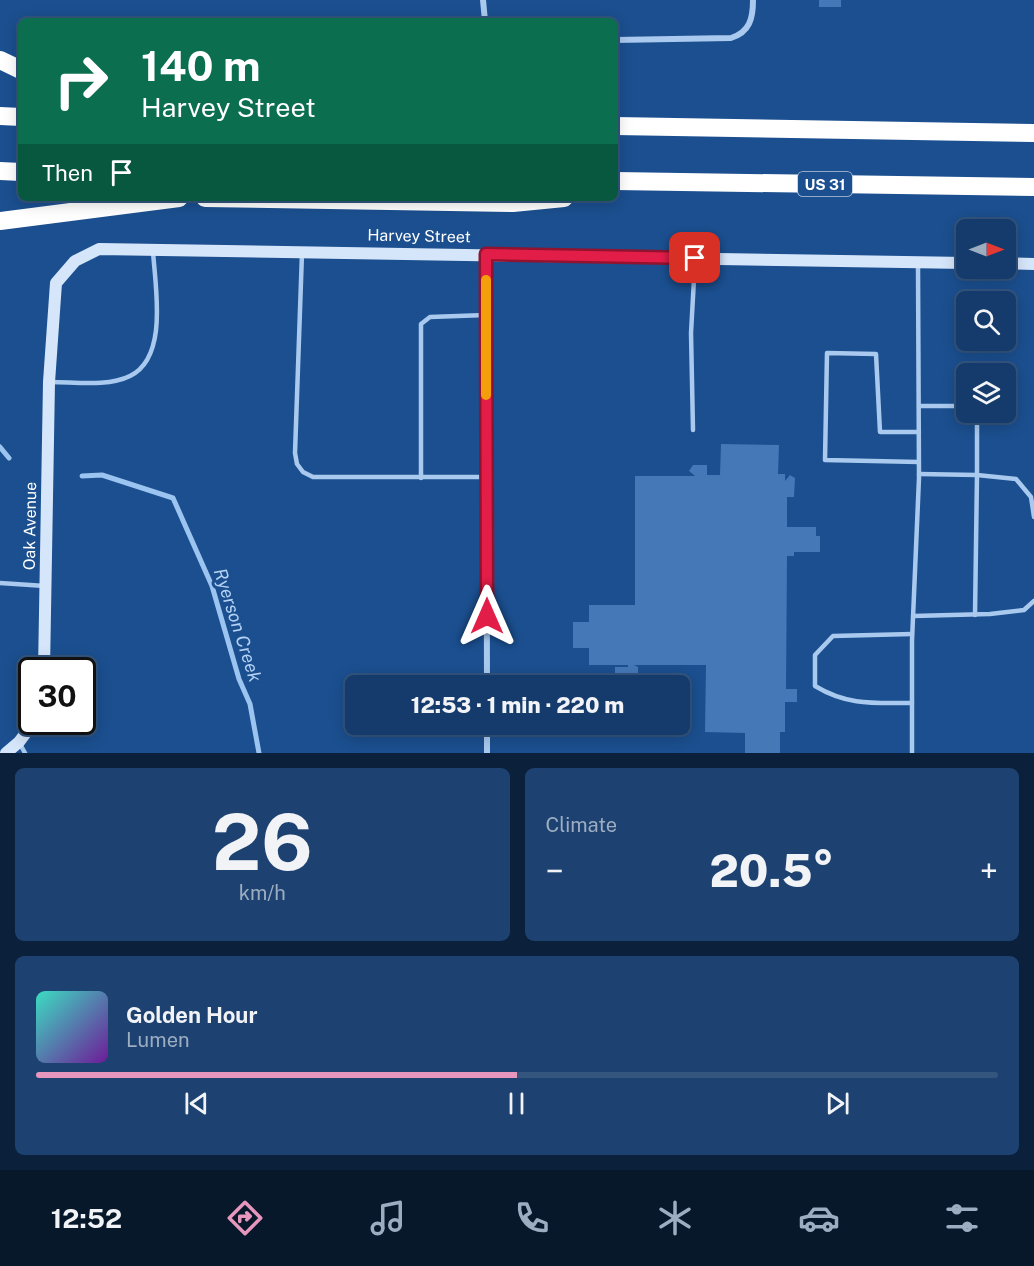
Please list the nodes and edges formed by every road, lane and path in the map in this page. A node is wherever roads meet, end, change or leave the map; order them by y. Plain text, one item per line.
1 (483, 0) edge
2 (753, 0) edge
3 (484, 18) edge
4 (618, 40) edge
5 (0, 60) edge
6 (18, 69) edge
7 (618, 113) edge
8 (0, 116) edge
9 (18, 117) edge
10 (618, 126) edge
11 (754, 128) junction
12 (1034, 133) edge
13 (0, 171) edge
14 (18, 172) edge
15 (618, 181) edge
16 (727, 183) junction
17 (1034, 188) edge
18 (618, 193) edge
19 (156, 201) edge
20 (390, 201) edge
21 (533, 201) edge
22 (0, 221) edge
23 (153, 248) junction
24 (302, 250) junction
25 (486, 254) junction
26 (695, 258) junction
27 (918, 262) junction
28 (956, 263) edge
29 (1016, 263) edge
30 (1034, 264) edge
31 (486, 315) junction
32 (49, 381) junction
33 (919, 406) junction
34 (956, 406) edge
35 (977, 423) edge
36 (693, 430) dead end
37 (919, 432) junction
38 (919, 462) junction
39 (919, 474) junction
40 (977, 475) junction
41 (486, 477) junction
42 (421, 478) junction
43 (1034, 517) edge
44 (0, 583) edge
45 (45, 586) junction
46 (1034, 601) edge
47 (975, 615) junction
48 (913, 616) junction
49 (912, 634) junction
50 (44, 657) edge
51 (487, 675) edge
52 (912, 703) junction
53 (487, 735) edge
54 (22, 748) edge
55 (6, 753) edge
56 (487, 753) edge
57 (912, 753) edge

1 - 3 street
2 - 4 street
5 - 6 highway
7 - 11 highway
8 - 9 highway
10 - 11 highway
11 - 12 highway
13 - 14 highway
15 - 16 highway, US 31
16 - 17 highway, US 31
16 - 18 highway
19 - 22 highway
20 - 21 highway
23 - 24 street, Harvey Street
23 - 32 street, Harvey Street
23 - 32 lane
24 - 25 street, Harvey Street
24 - 42 lane
25 - 26 street, Harvey Street
25 - 31 street
26 - 27 street, Harvey Street
26 - 36 lane
27 - 28 street, Harvey Street
27 - 33 lane
29 - 30 street
31 - 41 street
31 - 42 lane
32 - 45 street, Oak Avenue
33 - 34 lane
33 - 37 lane
35 - 40 lane
37 - 38 lane
37 - 38 lane
38 - 39 lane
39 - 40 lane
39 - 48 lane
40 - 43 lane
40 - 47 lane
41 - 42 lane
41 - 51 street
44 - 45 lane
45 - 50 street, Oak Avenue
46 - 47 lane
47 - 48 lane
48 - 49 lane
49 - 52 lane
49 - 52 lane
52 - 57 lane
53 - 56 street
54 - 55 street

